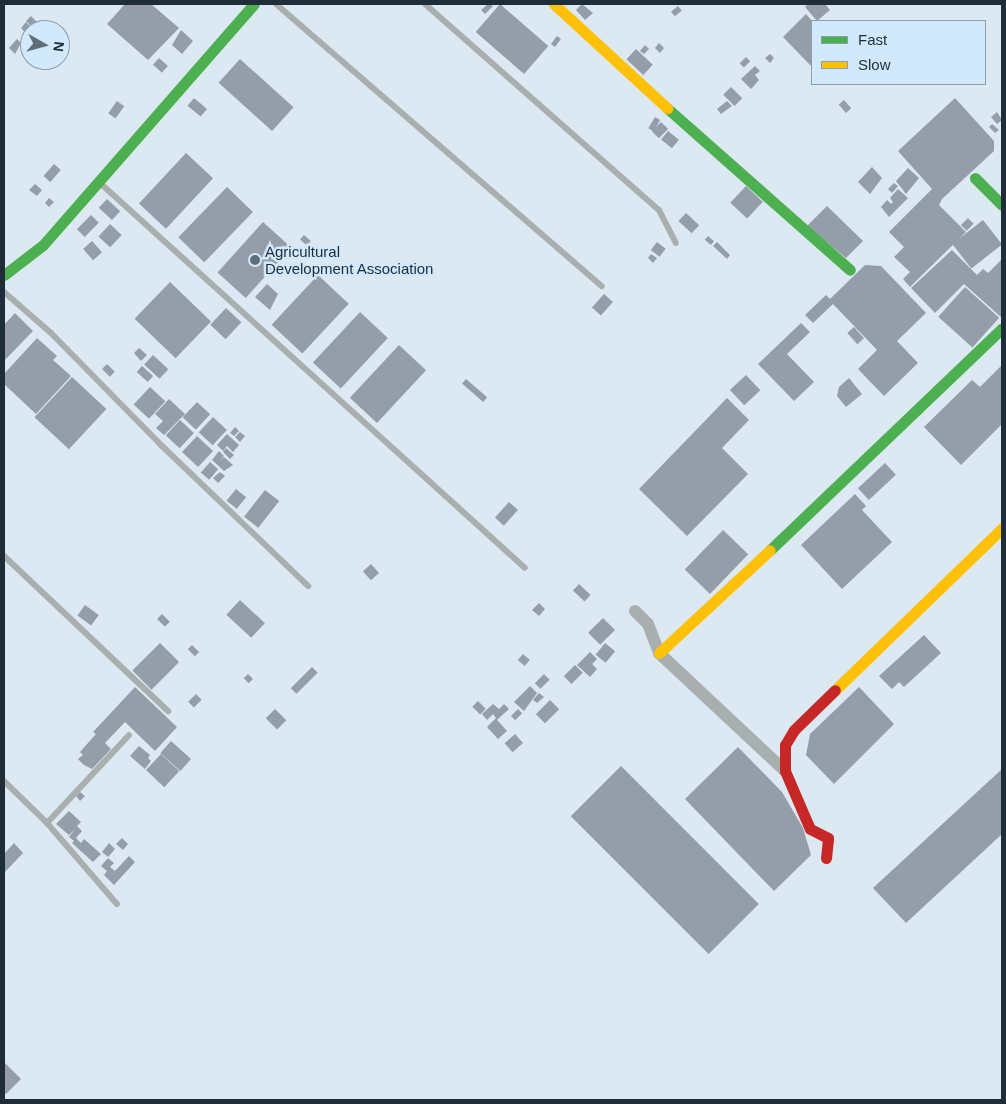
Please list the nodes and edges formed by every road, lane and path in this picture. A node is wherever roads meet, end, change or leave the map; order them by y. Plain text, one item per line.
1 (254, 4) edge
2 (276, 4) edge
3 (424, 4) edge
4 (554, 4) edge
5 (975, 178) dead end
6 (100, 183) junction
7 (1002, 205) edge
8 (676, 243) dead end
9 (850, 270) dead end
10 (4, 275) edge
11 (602, 286) dead end
12 (4, 292) edge
13 (1002, 328) edge
14 (1002, 528) edge
15 (4, 556) edge
16 (525, 568) dead end
17 (308, 586) dead end
18 (636, 611) dead end
19 (658, 653) junction
20 (168, 710) dead end
21 (129, 735) dead end
22 (785, 770) junction
23 (4, 781) edge
24 (47, 823) junction
25 (826, 858) dead end
26 (118, 904) dead end

1 - 6 street
2 - 11 lane
3 - 8 lane
4 - 9 street
5 - 7 street
6 - 10 street
6 - 16 lane
12 - 17 lane
13 - 19 street
14 - 22 street
15 - 20 lane
18 - 19 street
19 - 22 street
21 - 24 lane
22 - 25 street
23 - 24 lane
24 - 26 lane

